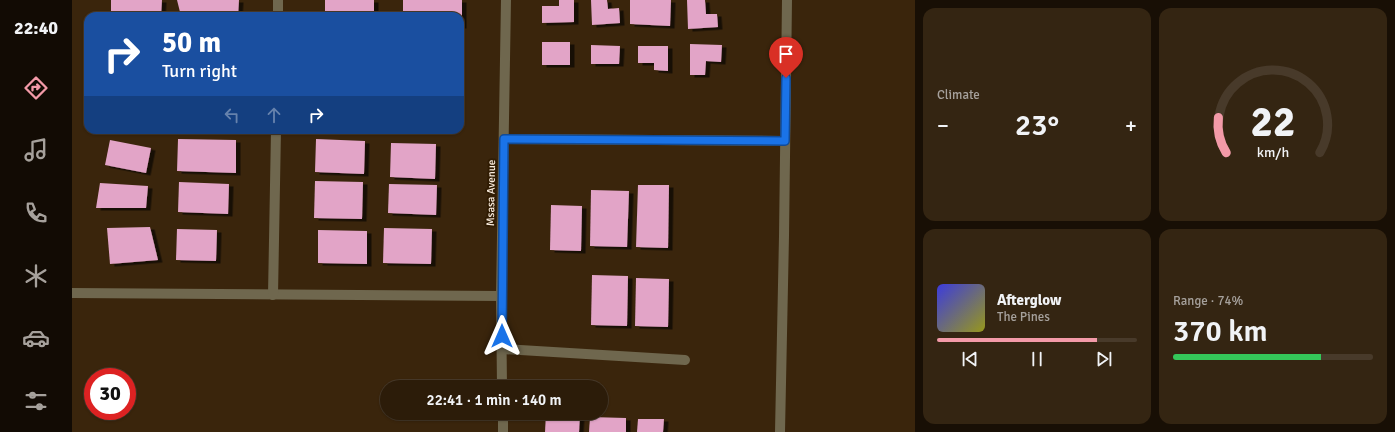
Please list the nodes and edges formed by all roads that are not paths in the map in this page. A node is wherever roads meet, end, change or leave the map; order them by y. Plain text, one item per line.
1 (278, 0) edge
2 (506, 0) edge
3 (787, 0) edge
4 (278, 12) edge
5 (276, 134) edge
6 (504, 139) junction
7 (785, 141) junction
8 (72, 293) edge
9 (273, 295) junction
10 (501, 296) junction
11 (502, 349) junction
12 (685, 360) dead end
13 (502, 380) edge
14 (503, 420) edge
15 (503, 432) edge
16 (780, 432) edge

1 - 4 street
2 - 6 street, Msasa Avenue
3 - 7 street
5 - 9 street
6 - 7 street
6 - 10 street, Msasa Avenue
7 - 16 street
8 - 9 street
9 - 10 street
10 - 11 street, Msasa Avenue
11 - 12 street
11 - 13 street, Msasa Avenue
14 - 15 street

